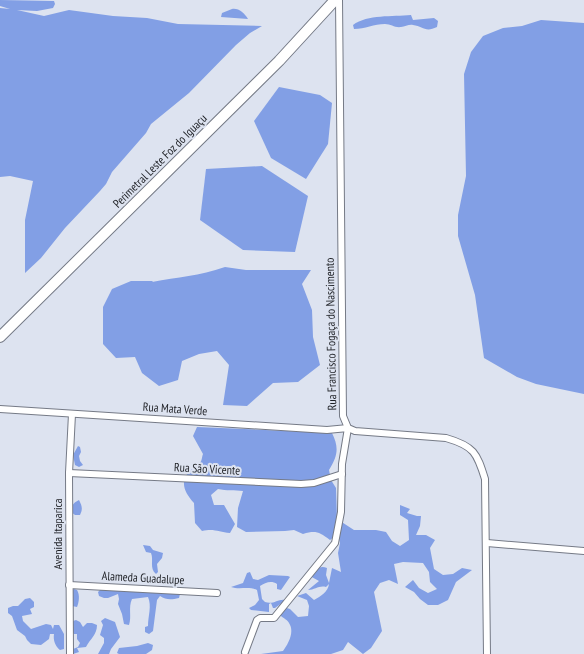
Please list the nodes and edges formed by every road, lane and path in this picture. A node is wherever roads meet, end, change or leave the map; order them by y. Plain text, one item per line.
1 (335, 0) edge
2 (339, 0) edge
3 (0, 337) edge
4 (0, 409) edge
5 (72, 414) junction
6 (348, 428) junction
7 (69, 473) junction
8 (342, 474) junction
9 (487, 543) junction
10 (584, 551) edge
11 (69, 585) junction
12 (216, 593) dead end
13 (245, 652) dead end
14 (70, 654) edge
15 (487, 654) edge

1 - 3 highway, Perimetral Leste Foz do Iguaçu
2 - 6 street, Rua Francisco Fogaça do Nascimento
4 - 5 street, Rua Mata Verde
5 - 6 street, Rua Mata Verde
5 - 7 street, Avenida Itaparica
6 - 8 street
6 - 9 street
7 - 8 street, Rua São Vicente
7 - 11 street, Avenida Itaparica
8 - 13 street
9 - 10 street
9 - 15 street
11 - 12 street, Alameda Guadalupe
11 - 14 street, Avenida Itaparica

